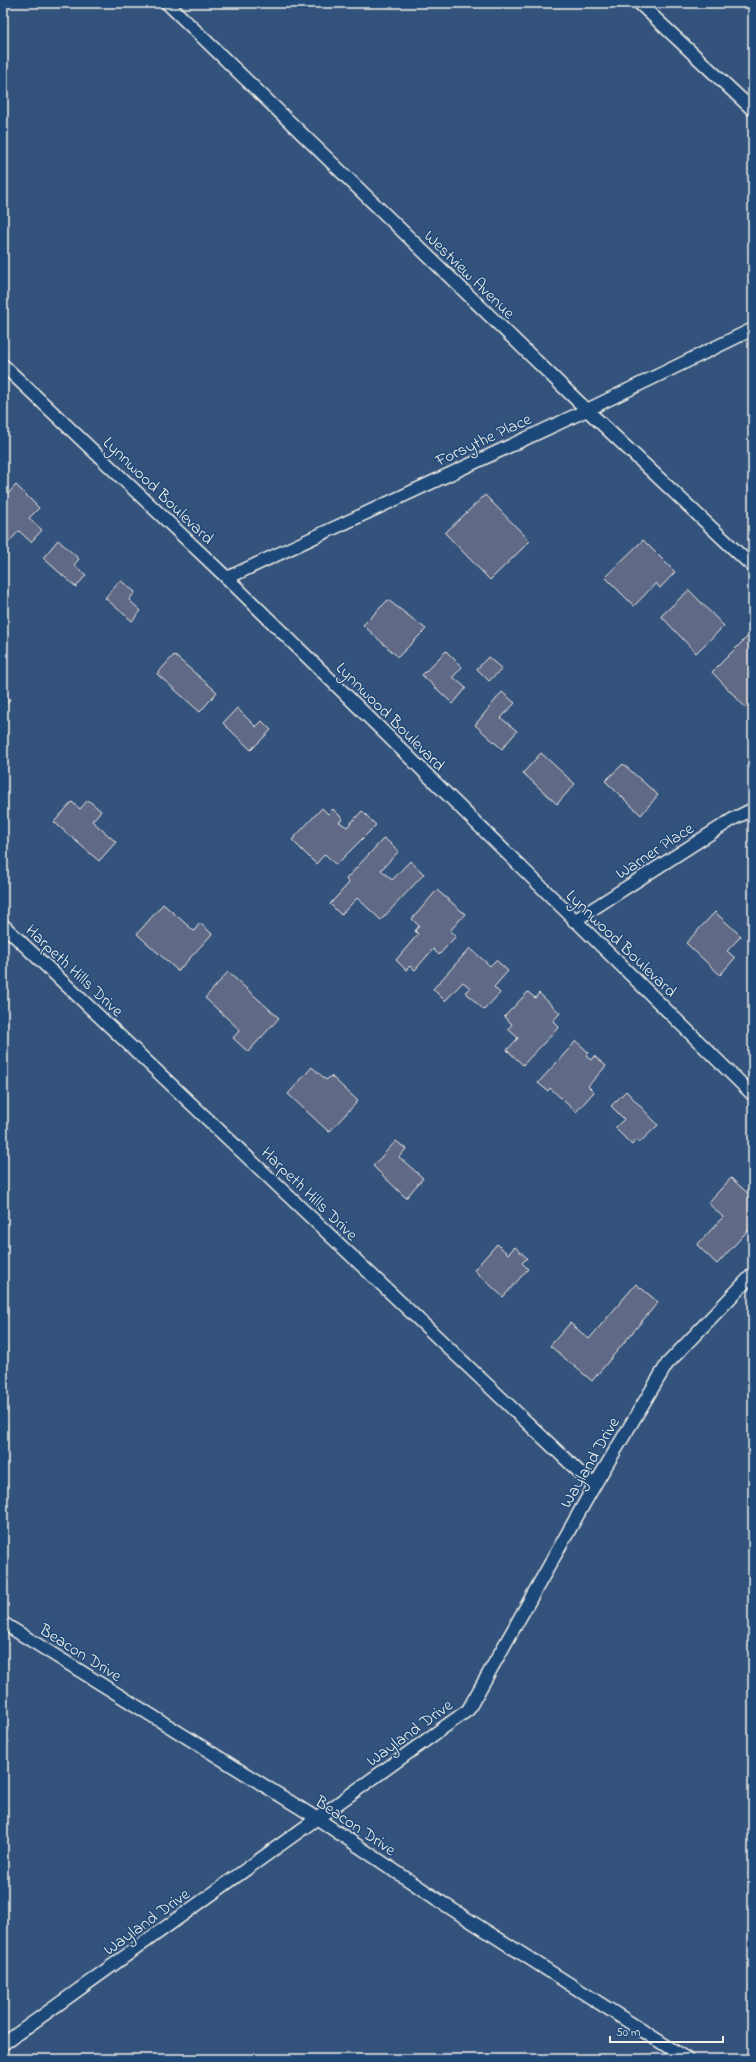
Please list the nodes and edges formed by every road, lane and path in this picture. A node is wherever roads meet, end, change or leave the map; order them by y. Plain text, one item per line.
1 (166, 3) edge
2 (641, 3) edge
3 (753, 110) edge
4 (753, 329) edge
5 (3, 365) edge
6 (587, 410) junction
7 (753, 567) edge
8 (226, 578) junction
9 (753, 809) edge
10 (574, 921) junction
11 (3, 925) edge
12 (753, 1095) edge
13 (753, 1274) edge
14 (594, 1486) junction
15 (3, 1622) edge
16 (318, 1820) junction
17 (3, 2044) edge
18 (687, 2059) edge

1 - 6 street, Westview Avenue
2 - 3 street
4 - 6 street, Forsythe Place
5 - 8 street, Lynnwood Boulevard
6 - 7 street, Westview Avenue
6 - 8 street, Forsythe Place
8 - 10 street, Lynnwood Boulevard
9 - 10 street, Warner Place
10 - 12 street, Lynnwood Boulevard
11 - 14 street, Harpeth Hills Drive
13 - 14 street, Wayland Drive
14 - 16 street, Wayland Drive
15 - 16 street, Beacon Drive
16 - 17 street, Wayland Drive
16 - 18 street, Beacon Drive

